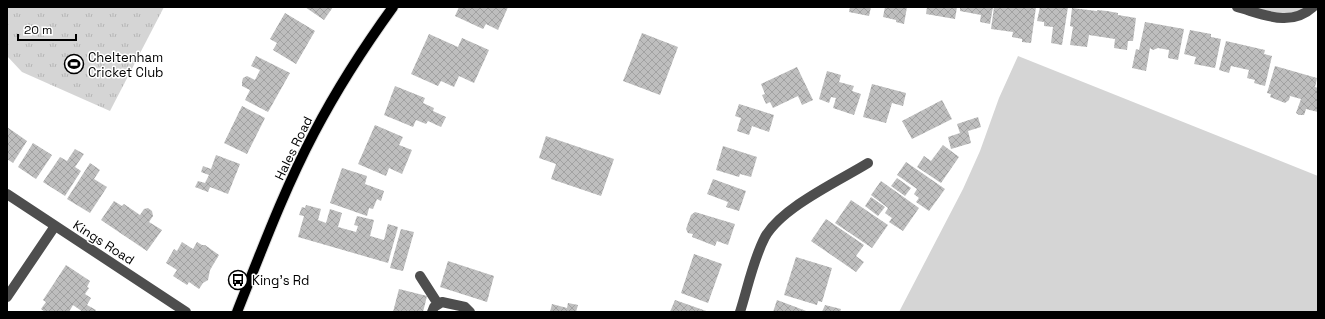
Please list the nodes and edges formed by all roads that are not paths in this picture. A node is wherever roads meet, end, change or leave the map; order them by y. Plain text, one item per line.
1 (394, 7) edge
2 (1237, 7) edge
3 (1312, 7) edge
4 (868, 163) dead end
5 (7, 194) edge
6 (55, 226) junction
7 (420, 276) dead end
8 (7, 297) edge
9 (435, 308) edge
10 (186, 312) edge
11 (237, 312) edge
12 (470, 312) edge
13 (740, 312) edge

1 - 11 main road, Hales Road
2 - 3 street
4 - 13 street
5 - 6 street, Kings Road
6 - 8 street
6 - 10 street, Kings Road
7 - 9 street
9 - 12 street

